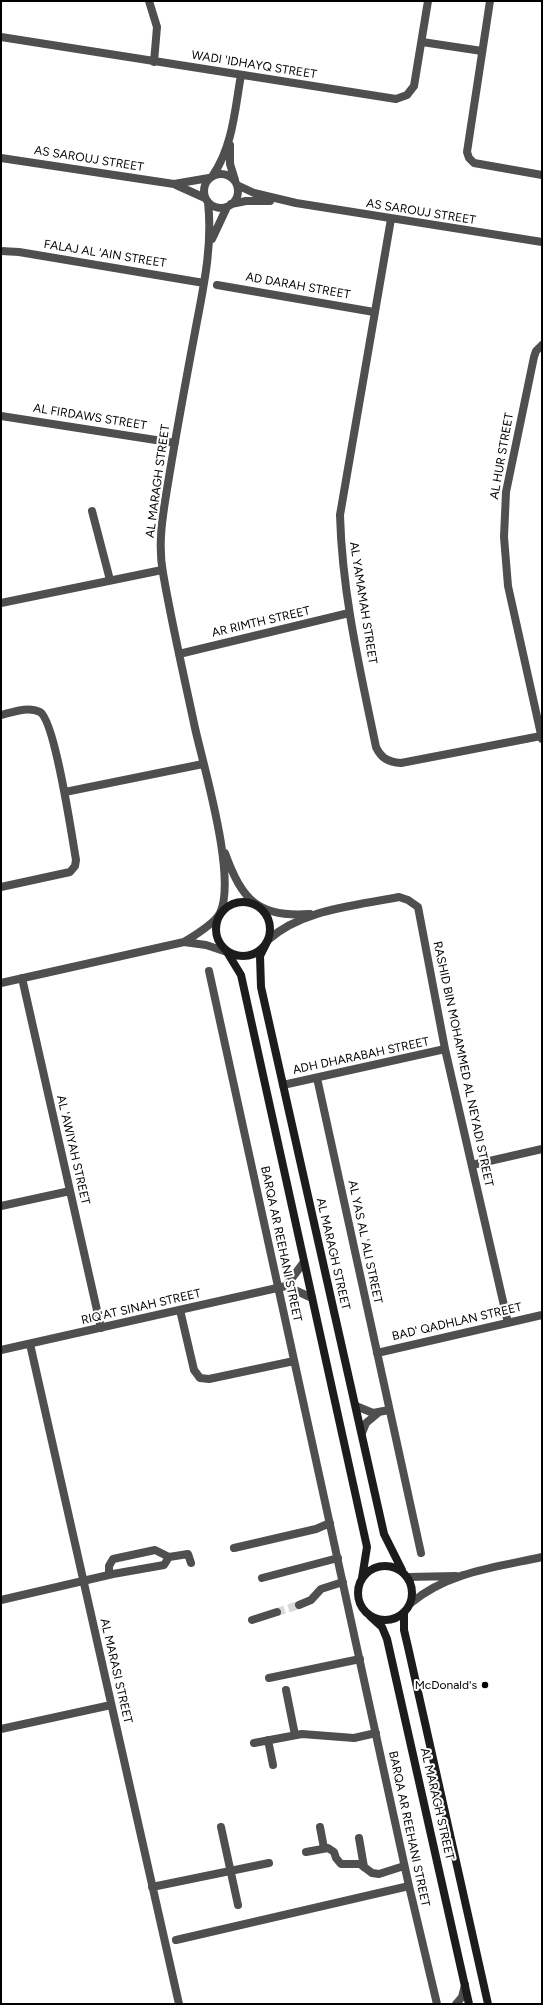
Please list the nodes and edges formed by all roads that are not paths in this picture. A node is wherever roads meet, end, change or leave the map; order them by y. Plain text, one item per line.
1 (149, 1) edge
2 (428, 1) edge
3 (490, 1) edge
4 (1, 37) edge
5 (422, 42) junction
6 (482, 52) junction
7 (154, 62) junction
8 (241, 75) junction
9 (230, 134) junction
10 (1, 158) edge
11 (542, 175) edge
12 (211, 177) junction
13 (236, 182) junction
14 (174, 184) junction
15 (206, 200) junction
16 (296, 203) junction
17 (229, 206) junction
18 (391, 219) junction
19 (542, 242) edge
20 (210, 244) junction
21 (1, 251) edge
22 (204, 283) junction
23 (217, 285) dead end
24 (374, 312) junction
25 (542, 345) edge
26 (1, 416) edge
27 (175, 442) junction
28 (92, 511) dead end
29 (162, 570) junction
30 (110, 580) junction
31 (1, 603) edge
32 (349, 614) junction
33 (179, 654) junction
34 (1, 715) edge
35 (541, 738) edge
36 (203, 764) junction
37 (65, 792) junction
38 (220, 839) junction
39 (1, 888) edge
40 (260, 907) junction
41 (322, 913) junction
42 (220, 915) junction
43 (268, 940) junction
44 (184, 942) junction
45 (227, 952) junction
46 (209, 971) dead end
47 (22, 978) junction
48 (1, 983) edge
49 (445, 1050) junction
50 (317, 1078) junction
51 (282, 1085) junction
52 (542, 1149) edge
53 (472, 1165) junction
54 (70, 1191) junction
55 (1, 1206) edge
56 (304, 1262) junction
57 (282, 1287) junction
58 (312, 1298) junction
59 (180, 1310) junction
60 (542, 1315) edge
61 (508, 1323) junction
62 (101, 1328) junction
63 (30, 1344) junction
64 (1, 1350) edge
65 (377, 1353) junction
66 (294, 1361) junction
67 (356, 1406) junction
68 (389, 1410) junction
69 (378, 1413) junction
70 (362, 1433) junction
71 (330, 1523) junction
72 (234, 1548) dead end
73 (421, 1553) dead end
74 (169, 1557) junction
75 (542, 1557) edge
76 (338, 1558) junction
77 (191, 1563) dead end
78 (402, 1570) junction
79 (108, 1575) junction
80 (459, 1576) junction
81 (408, 1577) junction
82 (262, 1578) dead end
83 (362, 1578) junction
84 (84, 1581) junction
85 (343, 1582) junction
86 (1, 1600) edge
87 (411, 1603) junction
88 (299, 1605) tunnel mouth
89 (278, 1612) tunnel mouth
90 (404, 1613) junction
91 (370, 1616) junction
92 (252, 1620) dead end
93 (360, 1659) junction
94 (269, 1678) dead end
95 (286, 1690) dead end
96 (111, 1705) junction
97 (1, 1729) edge
98 (376, 1733) junction
99 (295, 1735) junction
100 (268, 1740) junction
101 (254, 1743) dead end
102 (273, 1765) dead end
103 (221, 1827) dead end
104 (320, 1827) dead end
105 (359, 1838) dead end
106 (324, 1848) junction
107 (306, 1852) dead end
108 (269, 1863) dead end
109 (404, 1866) junction
110 (364, 1867) junction
111 (231, 1871) junction
112 (409, 1886) junction
113 (152, 1887) junction
114 (238, 1905) dead end
115 (176, 1940) dead end
116 (465, 1985) junction
117 (179, 2004) edge
118 (437, 2004) edge
119 (456, 2004) edge
120 (469, 2004) edge
121 (488, 2004) edge

1 - 7 street
2 - 5 street, WADI 'IDHAYQ STREET
3 - 6 street
4 - 7 street, WADI 'IDHAYQ STREET
5 - 6 street
5 - 8 street, WADI 'IDHAYQ STREET
6 - 11 street
7 - 8 street, WADI 'IDHAYQ STREET
8 - 9 street
9 - 12 street
9 - 13 street
10 - 14 street, AS SAROUJ STREET
12 - 13 street
12 - 14 street, AS SAROUJ STREET
12 - 15 street
13 - 16 street, AS SAROUJ STREET
13 - 17 street
14 - 15 street, AS SAROUJ STREET
15 - 17 street
15 - 20 street, AL MARAGH STREET
16 - 17 street, AS SAROUJ STREET
16 - 18 street, AS SAROUJ STREET
17 - 20 street, AL MARAGH STREET
18 - 19 street, AS SAROUJ STREET
18 - 24 street, AL YAMAMAH STREET
20 - 22 street, AL MARAGH STREET
21 - 22 street, FALAJ AL 'AIN STREET
22 - 27 street, AL MARAGH STREET
23 - 24 street, AD DARAH STREET
24 - 32 street, AL YAMAMAH STREET
25 - 35 street, AL HUR STREET
26 - 27 street, AL FIRDAWS STREET
27 - 29 street, AL MARAGH STREET
28 - 30 street
29 - 30 street
29 - 33 street, AL MARAGH STREET
30 - 31 street
32 - 33 street, AR RIMTH STREET
32 - 35 street, AL YAMAMAH STREET
33 - 36 street, AL MARAGH STREET
34 - 37 street
36 - 37 street
36 - 38 street, AL MARAGH STREET
37 - 39 street
38 - 40 street, AL MARAGH STREET
38 - 42 street, AL MARAGH STREET
40 - 41 street, RASHID BIN MOHAMMED AL NEYADI STREET
40 - 42 street
40 - 43 street
41 - 43 street, RASHID BIN MOHAMMED AL NEYADI STREET
41 - 49 street, RASHID BIN MOHAMMED AL NEYADI STREET
42 - 44 street
42 - 45 street
43 - 45 street
43 - 51 street, AL MARAGH STREET
44 - 45 street
44 - 47 street
45 - 56 street
46 - 57 street, BARQA AR REEHANI STREET
47 - 48 street
47 - 54 street, AL 'AWIYAH STREET
49 - 50 street, ADH DHARABAH STREET
49 - 53 street, RASHID BIN MOHAMMED AL NEYADI STREET
50 - 51 street, ADH DHARABAH STREET
50 - 65 street, AL YAS AL 'ALI STREET
51 - 67 street, AL MARAGH STREET
52 - 53 street
53 - 61 street, RASHID BIN MOHAMMED AL NEYADI STREET
54 - 55 street
54 - 62 street, AL 'AWIYAH STREET
56 - 57 street
56 - 58 street
57 - 58 street
57 - 59 street, RIQ'AT SINAH STREET
57 - 66 street, BARQA AR REEHANI STREET
58 - 83 street
59 - 62 street, RIQ'AT SINAH STREET
59 - 66 street
60 - 61 street, BAD' QADHLAN STREET
61 - 65 street, BAD' QADHLAN STREET
62 - 63 street, RIQ'AT SINAH STREET
63 - 64 street, RIQ'AT SINAH STREET
63 - 84 street, AL MARASI STREET
65 - 68 street, AL YAS AL 'ALI STREET
66 - 71 street, BARQA AR REEHANI STREET
67 - 69 street
67 - 70 street, AL MARAGH STREET
68 - 69 street
68 - 73 street, AL YAS AL 'ALI STREET
69 - 70 street
70 - 78 street, AL MARAGH STREET
71 - 72 street
71 - 76 street, BARQA AR REEHANI STREET
74 - 77 street
74 - 79 street
74 - 79 street
75 - 80 street
76 - 82 street
76 - 85 street, BARQA AR REEHANI STREET
78 - 81 street
78 - 83 street
79 - 84 street
80 - 81 street
80 - 87 street
81 - 87 street
83 - 91 street
84 - 86 street
84 - 96 street, AL MARASI STREET
85 - 88 street
85 - 93 street, BARQA AR REEHANI STREET
87 - 90 street
89 - 92 street
90 - 91 street
90 - 121 street, AL MARAGH STREET
91 - 116 street, AL MARAGH STREET
93 - 94 street
93 - 98 street, BARQA AR REEHANI STREET
95 - 99 street
96 - 97 street
96 - 113 street, AL MARASI STREET
98 - 99 street
98 - 109 street, BARQA AR REEHANI STREET
99 - 100 street
100 - 101 street
100 - 102 street
103 - 111 street
104 - 106 street
105 - 110 street
106 - 107 street
106 - 110 street
108 - 111 street
109 - 110 street
109 - 112 street, BARQA AR REEHANI STREET
111 - 113 street
111 - 114 street
112 - 115 street
112 - 118 street, BARQA AR REEHANI STREET
113 - 117 street, AL MARASI STREET
116 - 119 street
116 - 120 street, AL MARAGH STREET

